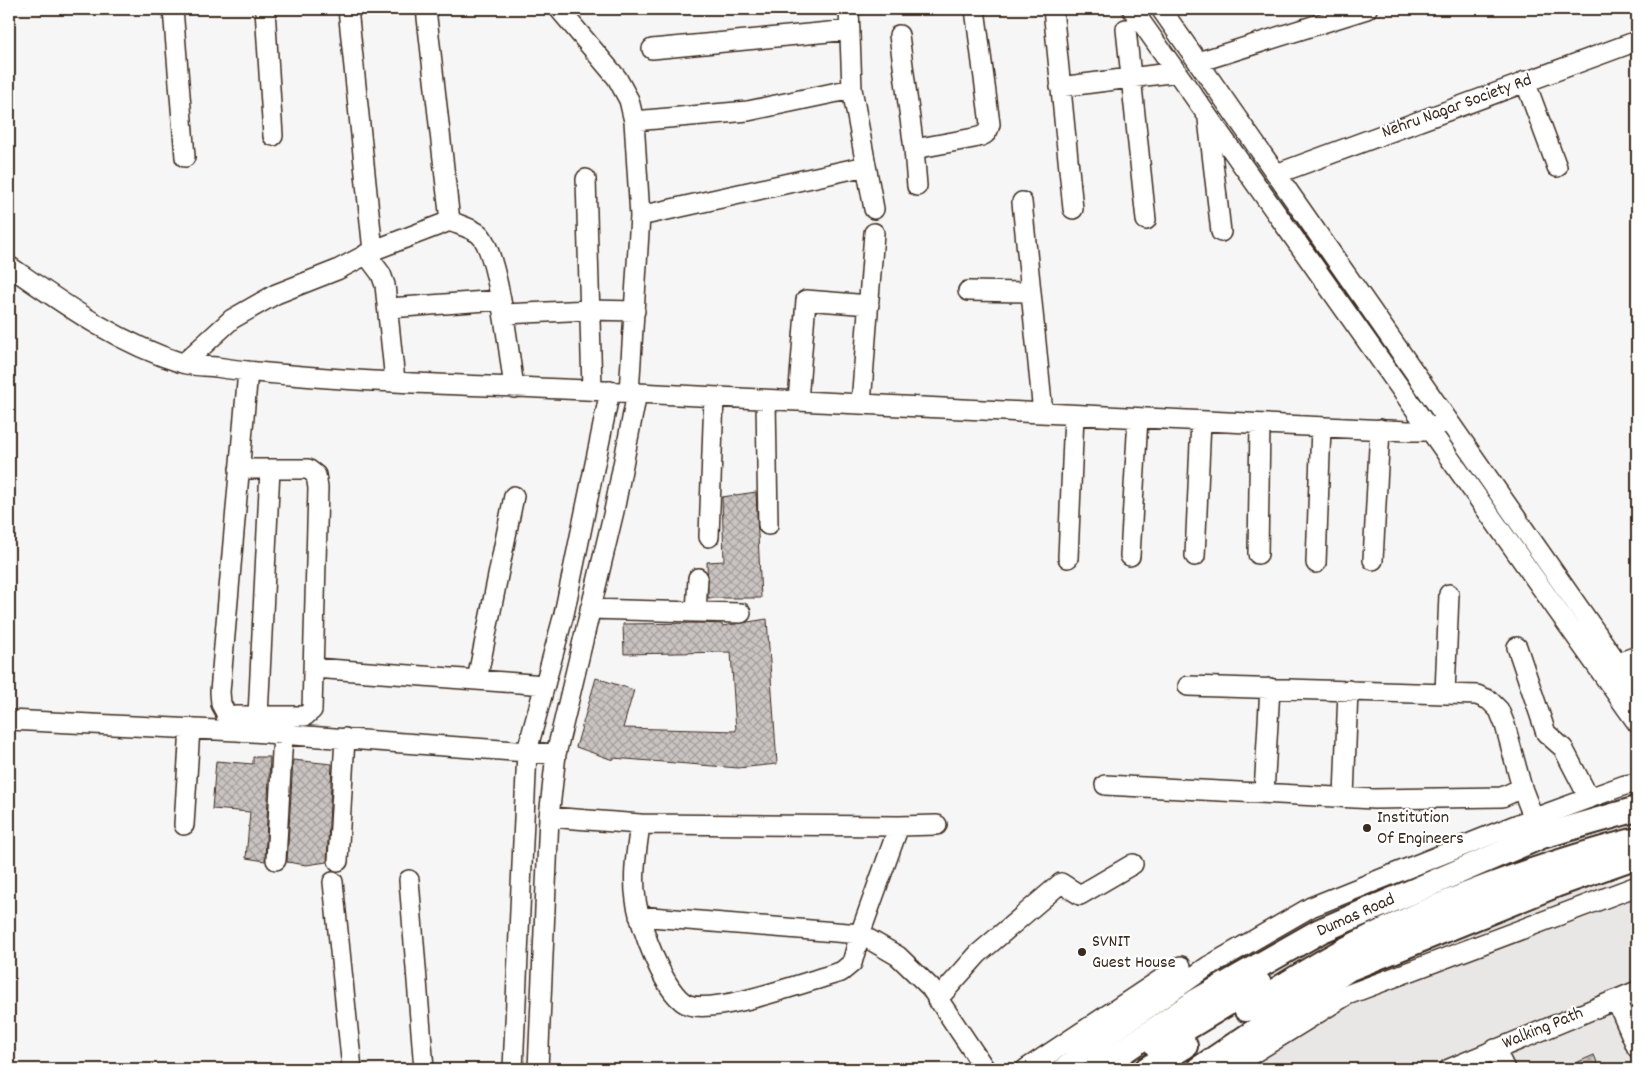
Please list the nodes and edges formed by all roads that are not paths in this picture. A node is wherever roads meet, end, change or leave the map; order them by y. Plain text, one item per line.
1 (173, 9) edge
2 (265, 9) edge
3 (348, 9) edge
4 (426, 9) edge
5 (559, 9) edge
6 (849, 9) edge
7 (975, 9) edge
8 (1053, 9) edge
9 (1132, 9) edge
10 (1161, 9) edge
11 (1367, 9) edge
12 (1126, 29) dead end
13 (850, 30) junction
14 (899, 35) dead end
15 (1637, 41) edge
16 (652, 49) dead end
17 (1198, 62) junction
18 (1177, 72) junction
19 (1131, 78) junction
20 (1525, 82) junction
21 (1060, 87) junction
22 (852, 89) junction
23 (1208, 116) junction
24 (634, 121) junction
25 (273, 136) dead end
26 (914, 149) junction
27 (185, 157) dead end
28 (866, 166) junction
29 (1557, 167) dead end
30 (1276, 174) junction
31 (586, 179) dead end
32 (917, 186) dead end
33 (1022, 202) dead end
34 (874, 209) dead end
35 (1074, 209) dead end
36 (640, 216) junction
37 (1146, 220) dead end
38 (450, 221) junction
39 (1221, 232) dead end
40 (874, 233) dead end
41 (369, 253) junction
42 (9, 266) edge
43 (968, 291) dead end
44 (1031, 292) junction
45 (869, 305) junction
46 (502, 307) junction
47 (389, 308) junction
48 (590, 310) junction
49 (636, 310) junction
50 (184, 363) junction
51 (248, 371) junction
52 (395, 381) junction
53 (514, 388) junction
54 (601, 390) junction
55 (633, 393) junction
56 (714, 397) junction
57 (766, 400) junction
58 (798, 401) junction
59 (861, 404) junction
60 (1043, 413) junction
61 (1074, 414) junction
62 (1138, 418) junction
63 (1447, 419) junction
64 (1201, 421) junction
65 (1260, 424) junction
66 (1320, 426) junction
67 (1380, 429) junction
68 (1430, 431) junction
69 (239, 469) junction
70 (270, 469) junction
71 (514, 496) dead end
72 (768, 525) dead end
73 (709, 537) dead end
74 (1258, 554) dead end
75 (1130, 556) dead end
76 (1195, 556) dead end
77 (1068, 558) dead end
78 (1373, 560) dead end
79 (1316, 563) dead end
80 (698, 578) dead end
81 (1449, 594) dead end
82 (590, 609) junction
83 (696, 612) junction
84 (741, 613) dead end
85 (1517, 647) dead end
86 (1637, 656) edge
87 (1618, 663) junction
88 (314, 668) junction
89 (477, 680) junction
90 (545, 685) junction
91 (1188, 686) dead end
92 (1270, 688) junction
93 (1348, 690) junction
94 (1637, 691) edge
95 (1445, 693) junction
96 (226, 716) junction
97 (258, 716) junction
98 (9, 720) edge
99 (1637, 722) edge
100 (190, 728) junction
101 (237, 731) junction
102 (283, 734) junction
103 (344, 738) junction
104 (527, 751) junction
105 (556, 754) junction
106 (1637, 783) edge
107 (1105, 785) dead end
108 (1522, 788) junction
109 (1264, 793) junction
110 (1344, 797) junction
111 (1589, 798) junction
112 (1637, 809) edge
113 (1637, 816) edge
114 (549, 817) junction
115 (1534, 819) junction
116 (640, 824) junction
117 (184, 825) dead end
118 (937, 825) dead end
119 (899, 826) junction
120 (1637, 842) edge
121 (1637, 856) edge
122 (276, 860) dead end
123 (338, 861) dead end
124 (1133, 864) dead end
125 (409, 880) dead end
126 (333, 882) dead end
127 (1637, 886) edge
128 (639, 916) junction
129 (860, 934) junction
130 (1181, 966) dead end
131 (1637, 991) edge
132 (937, 1000) junction
133 (1616, 1000) junction
134 (1495, 1048) junction
135 (1637, 1048) edge
136 (352, 1069) edge
137 (424, 1069) edge
138 (513, 1069) edge
139 (538, 1069) edge
140 (984, 1069) edge
141 (1026, 1069) edge
142 (1061, 1069) edge
143 (1097, 1069) edge
144 (1120, 1069) edge
145 (1147, 1069) edge
146 (1199, 1069) edge
147 (1228, 1069) edge
148 (1449, 1069) edge
149 (1505, 1069) edge

1 - 27 street
2 - 25 street
3 - 41 street
4 - 38 street
5 - 24 street
6 - 13 street
7 - 26 street
8 - 21 street
9 - 18 street
10 - 17 street
11 - 17 street
12 - 19 street
13 - 16 street
13 - 22 street
14 - 26 street
15 - 20 street, Nehru Nagar Society Rd
17 - 30 street
18 - 19 street
18 - 23 street
19 - 21 street
19 - 37 street
20 - 29 street
20 - 30 street, Nehru Nagar Society Rd
21 - 35 street
22 - 24 street
22 - 28 street
23 - 39 street
23 - 68 street
24 - 36 street
26 - 32 street
28 - 34 street
28 - 36 street
30 - 63 street
31 - 48 street
33 - 44 street
36 - 49 street
38 - 41 street
38 - 46 street
40 - 45 street
41 - 47 street
41 - 50 street
42 - 50 street
43 - 44 street
44 - 60 street
45 - 58 street
45 - 59 street
46 - 47 street
46 - 48 street
46 - 53 street
47 - 52 street
48 - 49 street
48 - 54 street
49 - 55 street
50 - 51 street
51 - 52 street
51 - 69 street
52 - 53 street
53 - 54 street
54 - 55 street
54 - 90 street
55 - 56 street
55 - 82 street
56 - 57 street
56 - 73 street
57 - 58 street
57 - 72 street
58 - 59 street
59 - 60 street
60 - 61 street
61 - 62 street
61 - 77 street
62 - 64 street
62 - 75 street
63 - 68 street
63 - 87 street
64 - 65 street
64 - 76 street
65 - 66 street
65 - 74 street
66 - 67 street
66 - 79 street
67 - 68 street
67 - 78 street
68 - 99 street
69 - 70 street
69 - 96 street
70 - 88 street
70 - 97 street
71 - 89 street
80 - 83 street
81 - 95 street
82 - 83 street
82 - 105 street
83 - 84 street
85 - 111 street
86 - 87 street
87 - 94 street
88 - 89 street
88 - 97 street
89 - 90 street
90 - 104 street
91 - 92 street
92 - 93 street
92 - 109 street
93 - 95 street
93 - 110 street
95 - 108 street
96 - 97 street
96 - 101 street
98 - 100 street
100 - 101 street
100 - 117 street
101 - 102 street
102 - 103 street
102 - 122 street
103 - 104 street
103 - 123 street
104 - 105 street
104 - 138 street
105 - 114 street
106 - 111 street
107 - 109 street
108 - 110 street
108 - 115 street
109 - 110 street
111 - 115 street
112 - 143 main road, Dumas Road
113 - 144 main road
114 - 116 street
114 - 139 street
115 - 142 street
116 - 119 street
116 - 128 street
118 - 119 street
119 - 129 street
120 - 145 main road
121 - 146 main road
124 - 132 street
125 - 137 street
126 - 136 street
127 - 147 street
128 - 129 street
128 - 129 street
129 - 132 street
130 - 141 street
131 - 133 street, Walking Path
132 - 140 street
133 - 134 street, Walking Path
133 - 135 street
134 - 148 street, Walking Path
134 - 149 street

